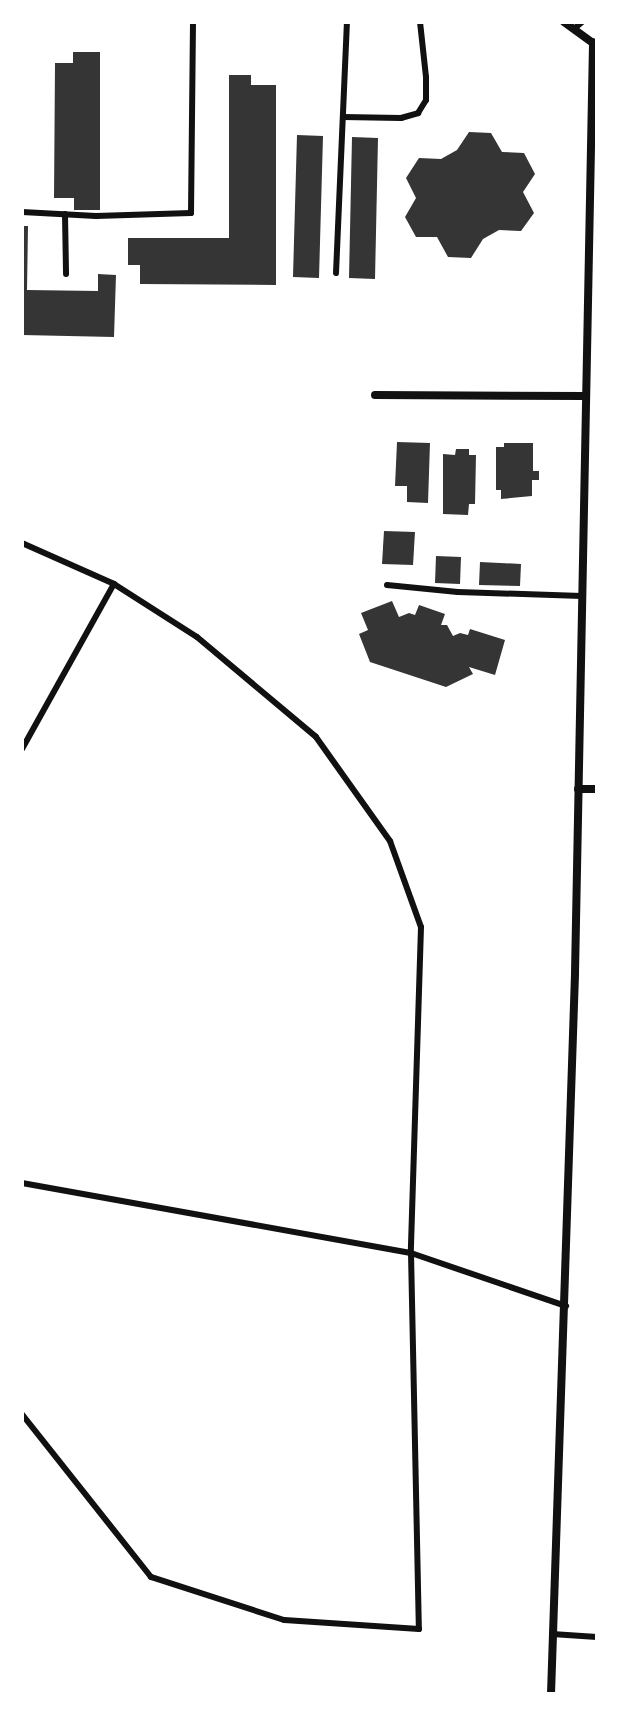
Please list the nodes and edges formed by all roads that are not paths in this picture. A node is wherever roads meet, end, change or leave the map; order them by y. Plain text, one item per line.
1 (193, 22) edge
2 (347, 22) edge
3 (420, 22) edge
4 (564, 22) edge
5 (582, 22) edge
6 (574, 29) junction
7 (595, 45) edge
8 (343, 117) junction
9 (22, 212) edge
10 (65, 214) junction
11 (336, 273) dead end
12 (66, 274) dead end
13 (375, 395) dead end
14 (586, 396) junction
15 (22, 543) edge
16 (114, 584) junction
17 (387, 585) dead end
18 (582, 596) junction
19 (22, 749) edge
20 (578, 789) junction
21 (597, 789) edge
22 (22, 1183) edge
23 (411, 1253) junction
24 (566, 1306) junction
25 (22, 1414) edge
26 (552, 1634) junction
27 (597, 1637) edge
28 (551, 1694) edge

1 - 10 lane
2 - 8 lane
3 - 8 lane
4 - 6 street
5 - 6 lane
6 - 7 street
7 - 14 street
8 - 11 lane
9 - 10 lane
10 - 12 lane
13 - 14 street
14 - 18 street
15 - 16 lane
16 - 19 lane
16 - 23 lane
17 - 18 lane
18 - 20 street
20 - 21 street
20 - 24 street
22 - 23 lane
23 - 24 lane
23 - 25 lane
24 - 26 street
26 - 27 lane
26 - 28 street

